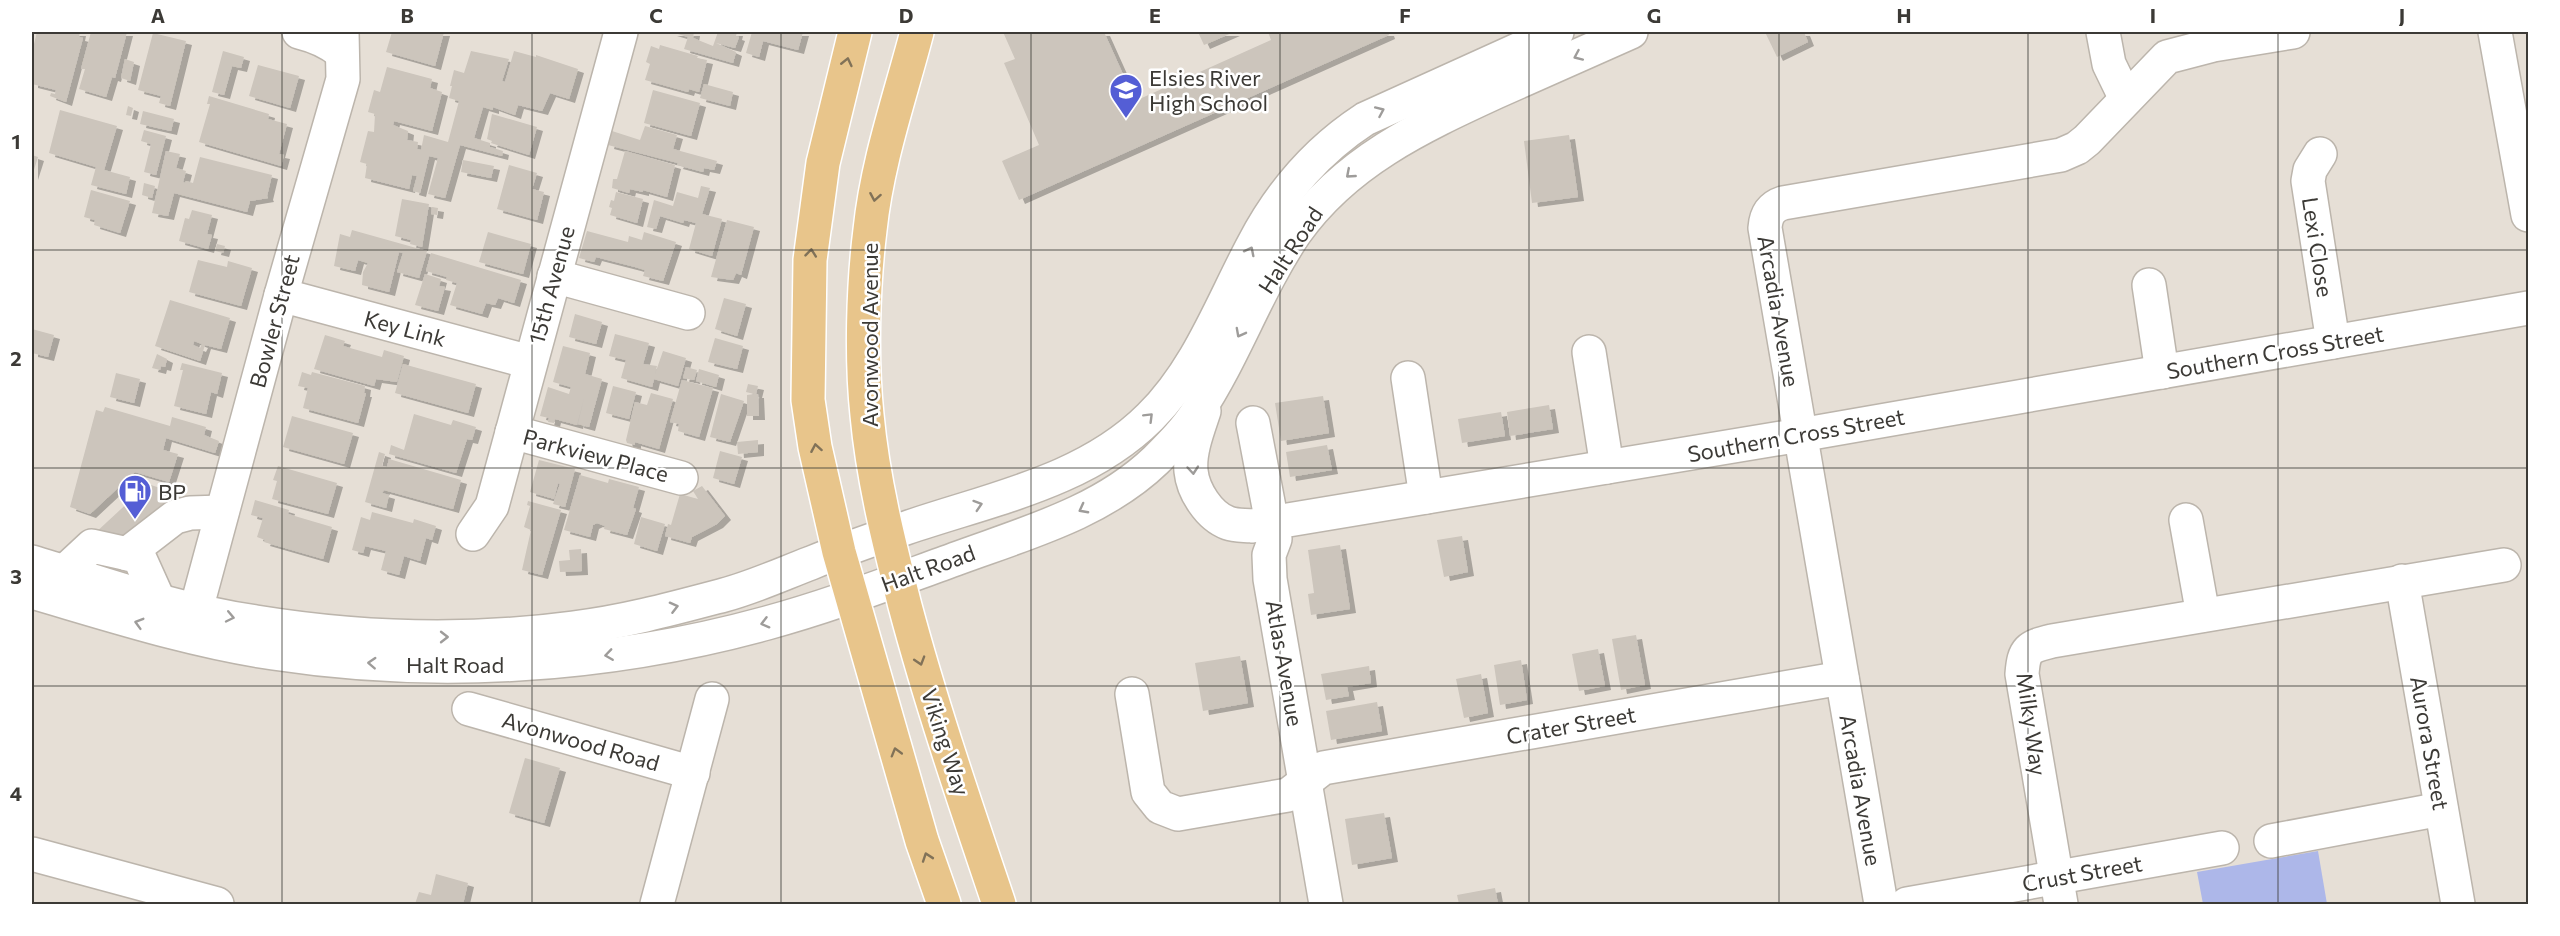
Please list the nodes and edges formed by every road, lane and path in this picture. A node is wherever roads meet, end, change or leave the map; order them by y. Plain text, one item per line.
1 (298, 32) edge
2 (621, 32) edge
3 (855, 32) edge
4 (917, 32) edge
5 (1557, 32) edge
6 (1631, 32) edge
7 (2103, 32) edge
8 (2293, 32) edge
9 (2495, 32) edge
10 (2212, 38) edge
11 (342, 42) edge
12 (2126, 99) junction
13 (2320, 154) dead end
14 (2529, 216) edge
15 (554, 276) junction
16 (2148, 285) dead end
17 (281, 295) junction
18 (2529, 308) edge
19 (688, 313) dead end
20 (2333, 342) junction
21 (1589, 352) dead end
22 (530, 362) junction
23 (2162, 372) junction
24 (1218, 374) junction
25 (1408, 378) dead end
26 (1253, 423) dead end
27 (512, 432) junction
28 (1800, 435) junction
29 (1607, 467) junction
30 (681, 478) dead end
31 (1426, 497) junction
32 (222, 512) junction
33 (2186, 520) dead end
34 (1272, 523) junction
35 (473, 534) dead end
36 (886, 535) junction
37 (839, 552) junction
38 (127, 554) junction
39 (32, 562) edge
40 (2504, 565) dead end
41 (64, 572) junction
42 (898, 579) junction
43 (2402, 581) junction
44 (32, 592) edge
45 (850, 596) junction
46 (158, 599) junction
47 (2203, 615) junction
48 (193, 623) junction
49 (1842, 678) junction
50 (1132, 694) dead end
51 (712, 699) dead end
52 (469, 709) dead end
53 (693, 773) junction
54 (1305, 783) junction
55 (2441, 808) junction
56 (2271, 841) dead end
57 (2222, 848) dead end
58 (32, 854) edge
59 (2058, 891) edge
60 (217, 904) edge
61 (657, 904) edge
62 (944, 904) edge
63 (999, 904) edge
64 (1326, 904) edge
65 (1881, 904) edge
66 (1906, 904) edge
67 (2458, 904) edge

1 - 11 street, Bowler Street
2 - 15 street, 15th Avenue
37 -> 3 main road
4 -> 36 main road, Avonwood Avenue
36 -> 5 street, Halt Road
6 -> 24 street, Halt Road
7 - 12 street
8 - 10 street, Arcadia Avenue
9 - 14 street
10 - 12 street, Arcadia Avenue
11 - 17 street, Bowler Street
12 - 28 street, Arcadia Avenue
13 - 20 street, Lexi Close
15 - 19 street
15 - 22 street, 15th Avenue
16 - 23 street
17 - 22 street, Key Link
17 - 32 street, Bowler Street
18 - 20 street, Southern Cross Street
20 - 23 street, Southern Cross Street
21 - 29 street
22 - 27 street, 15th Avenue
23 - 28 street, Southern Cross Street
24 -> 34 street, Southern Cross Street
24 -> 42 street, Halt Road
25 - 31 street
26 - 34 street, Atlas Avenue
27 - 30 street, Parkview Place
27 - 35 street, 15th Avenue
28 - 29 street, Southern Cross Street
28 - 49 street, Arcadia Avenue
29 - 31 street, Southern Cross Street
31 - 34 street, Southern Cross Street
32 - 38 street
32 - 48 street, Bowler Street
33 - 47 street
34 - 54 street, Atlas Avenue
36 - 37 street, Halt Road
36 - 42 main road, Avonwood Avenue
37 - 45 main road
48 -> 37 street, Halt Road
38 - 41 street
38 - 46 street
39 - 41 street, Halt Road
40 - 43 street, Milky Way
41 - 46 street, Halt Road
42 - 45 street, Halt Road
42 -> 63 main road, Viking Way
43 - 47 street, Milky Way
43 - 55 street, Aurora Street
48 -> 44 street, Halt Road
45 -> 48 street, Halt Road
62 -> 45 main road
46 - 48 street, Halt Road
47 - 59 street, Milky Way
49 - 54 street, Crater Street
49 - 65 street, Arcadia Avenue
50 - 54 street, Crater Street
51 - 53 street
52 - 53 street, Avonwood Road
53 - 61 street
54 - 64 street, Atlas Avenue
55 - 56 street
55 - 67 street, Aurora Street
57 - 59 street, Crust Street
58 - 60 street
59 - 66 street, Crust Street

